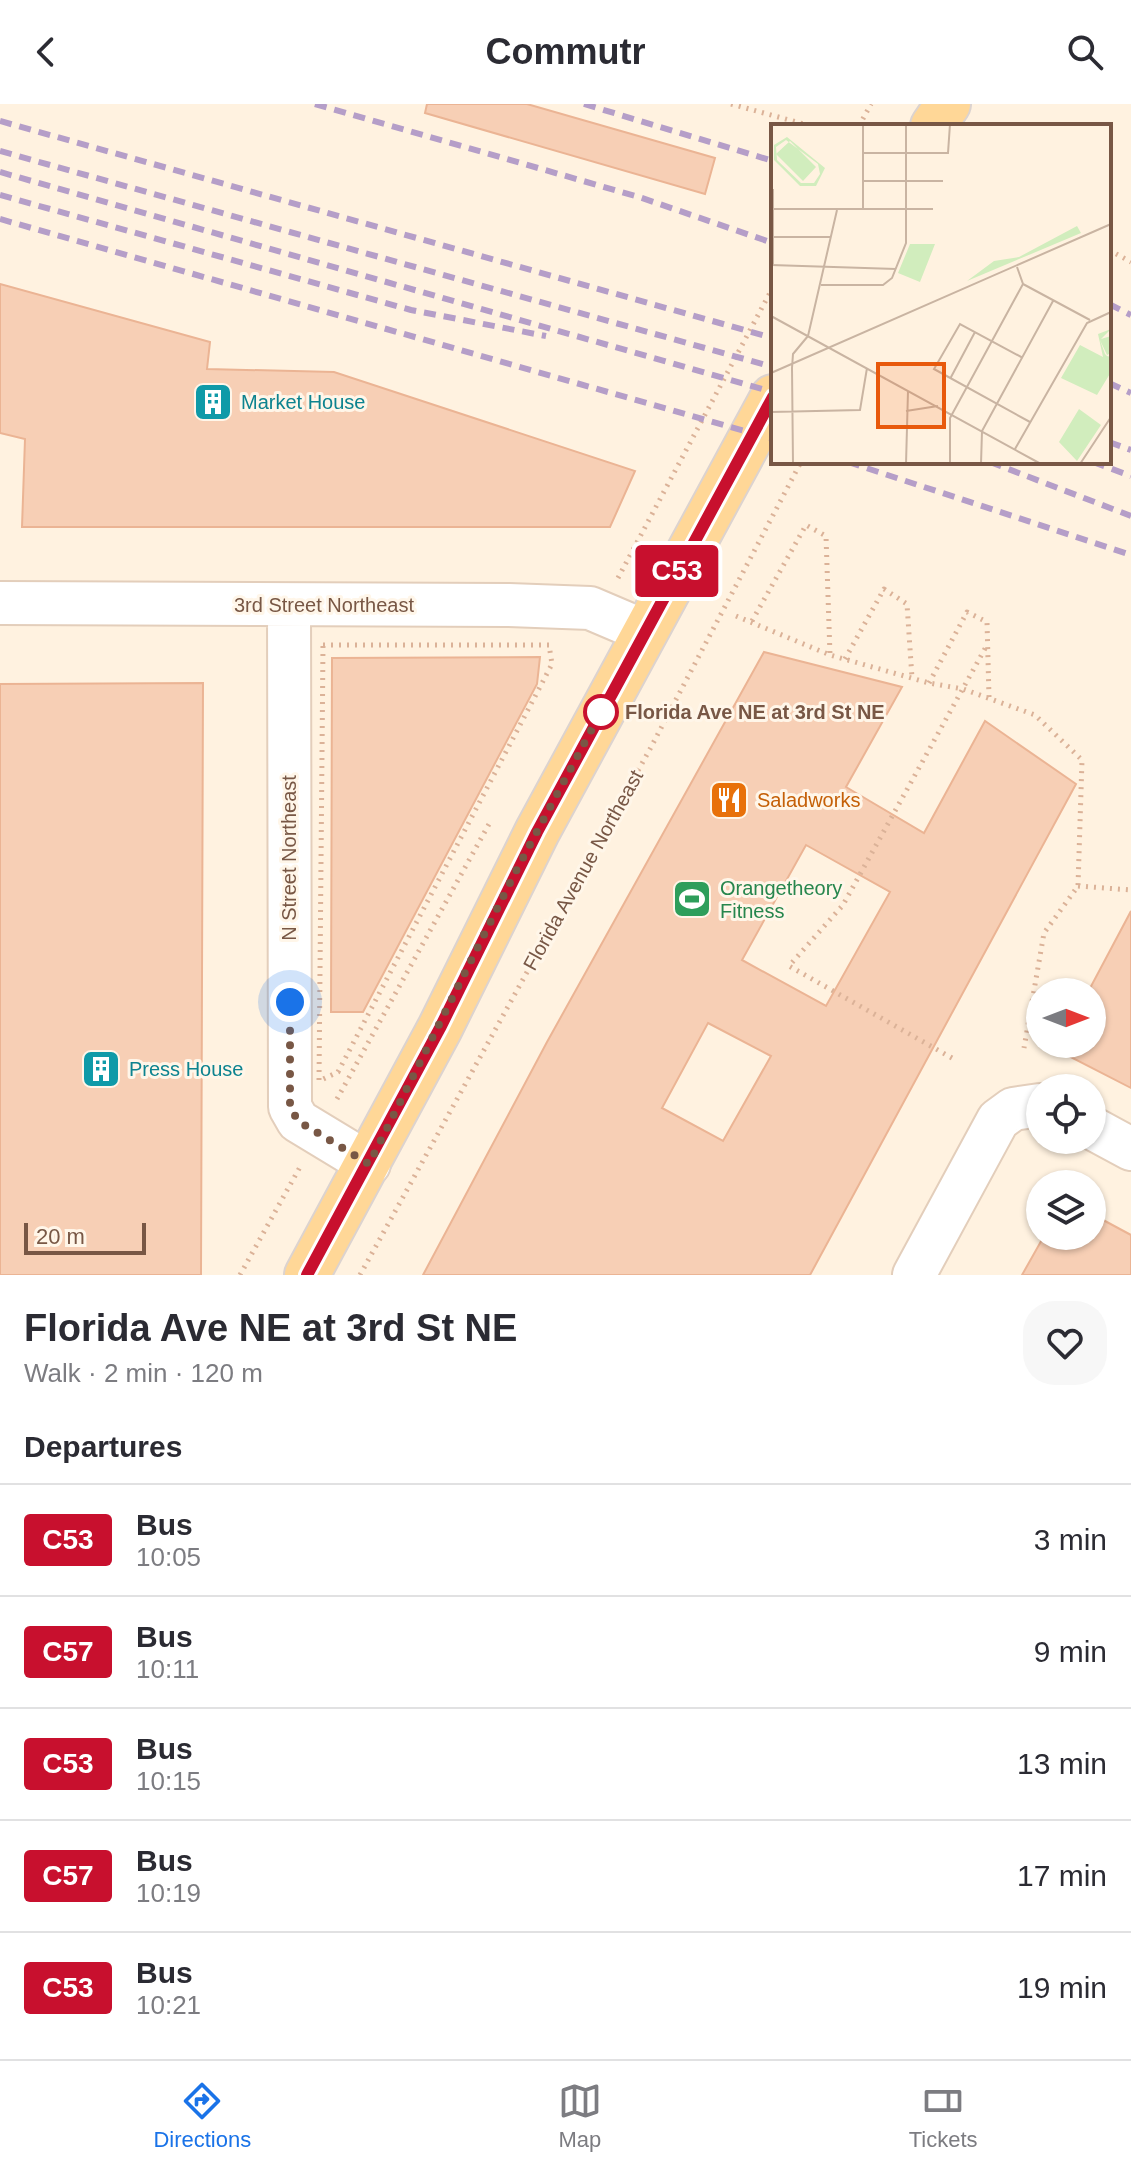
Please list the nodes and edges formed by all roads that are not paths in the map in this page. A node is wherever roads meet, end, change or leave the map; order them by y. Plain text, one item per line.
1 (922, 104) edge
2 (948, 104) edge
3 (912, 124) edge
4 (934, 124) edge
5 (771, 401) edge
6 (0, 603) edge
7 (289, 605) junction
8 (644, 631) junction
9 (1026, 1108) edge
10 (1106, 1136) edge
11 (1131, 1149) edge
12 (369, 1164) junction
13 (307, 1275) edge
14 (914, 1275) edge

1 - 3 main road
2 - 4 main road
5 - 8 main road
6 - 7 street, 3rd Street Northeast
7 - 8 street, 3rd Street Northeast
7 - 12 street, N Street Northeast
8 - 12 main road
9 - 14 street
10 - 11 street
12 - 13 main road

